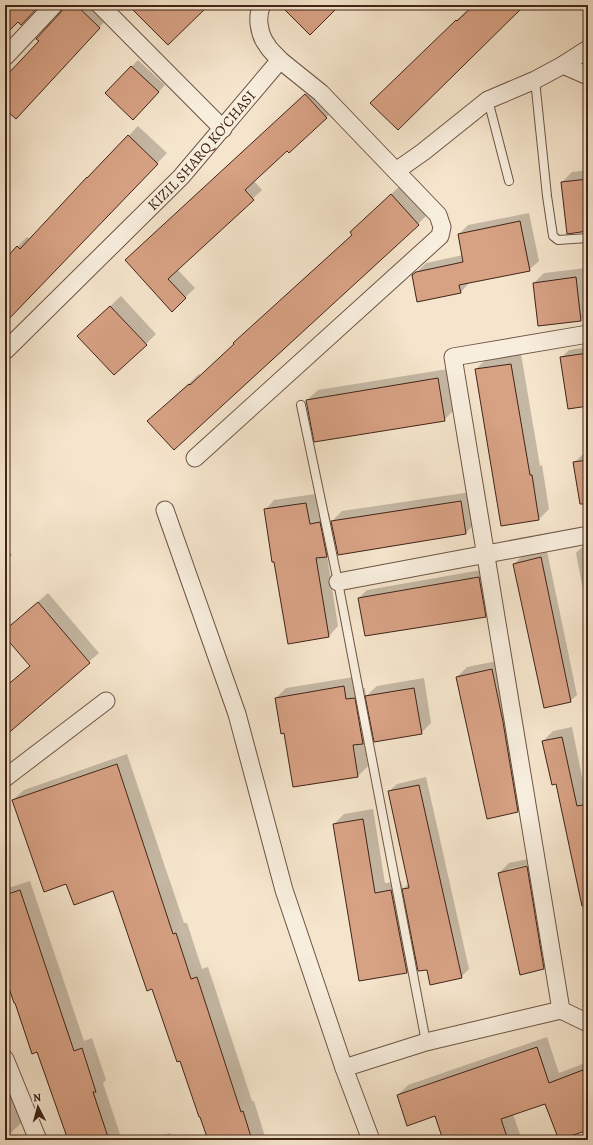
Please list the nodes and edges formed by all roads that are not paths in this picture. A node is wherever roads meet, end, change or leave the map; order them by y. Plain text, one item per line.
1 (54, 5) edge
2 (100, 5) edge
3 (262, 5) edge
4 (588, 49) edge
5 (5, 57) edge
6 (280, 60) junction
7 (563, 65) junction
8 (588, 76) edge
9 (534, 80) junction
10 (488, 100) junction
11 (223, 129) junction
12 (396, 170) junction
13 (509, 181) dead end
14 (588, 238) edge
15 (588, 334) edge
16 (5, 351) edge
17 (301, 405) dead end
18 (195, 458) dead end
19 (165, 510) dead end
20 (588, 536) edge
21 (485, 554) junction
22 (338, 582) junction
23 (106, 701) dead end
24 (5, 778) edge
25 (561, 1010) junction
26 (588, 1023) edge
27 (426, 1042) junction
28 (5, 1059) edge
29 (344, 1068) junction
30 (38, 1140) edge
31 (371, 1140) edge

1 - 5 street
2 - 11 street
3 - 6 street
4 - 7 street
6 - 11 street, KIZIL SHARQ KO'CHASI
6 - 12 street
7 - 8 street
7 - 9 street
9 - 10 street
9 - 14 lane
10 - 12 street
10 - 13 lane
11 - 16 street, KIZIL SHARQ KO'CHASI
12 - 18 street
15 - 21 street
17 - 22 lane
19 - 29 street
20 - 21 street
21 - 22 street
21 - 25 street
22 - 27 lane
23 - 24 street
25 - 26 street
25 - 27 street
27 - 29 street
28 - 30 street
29 - 31 street

